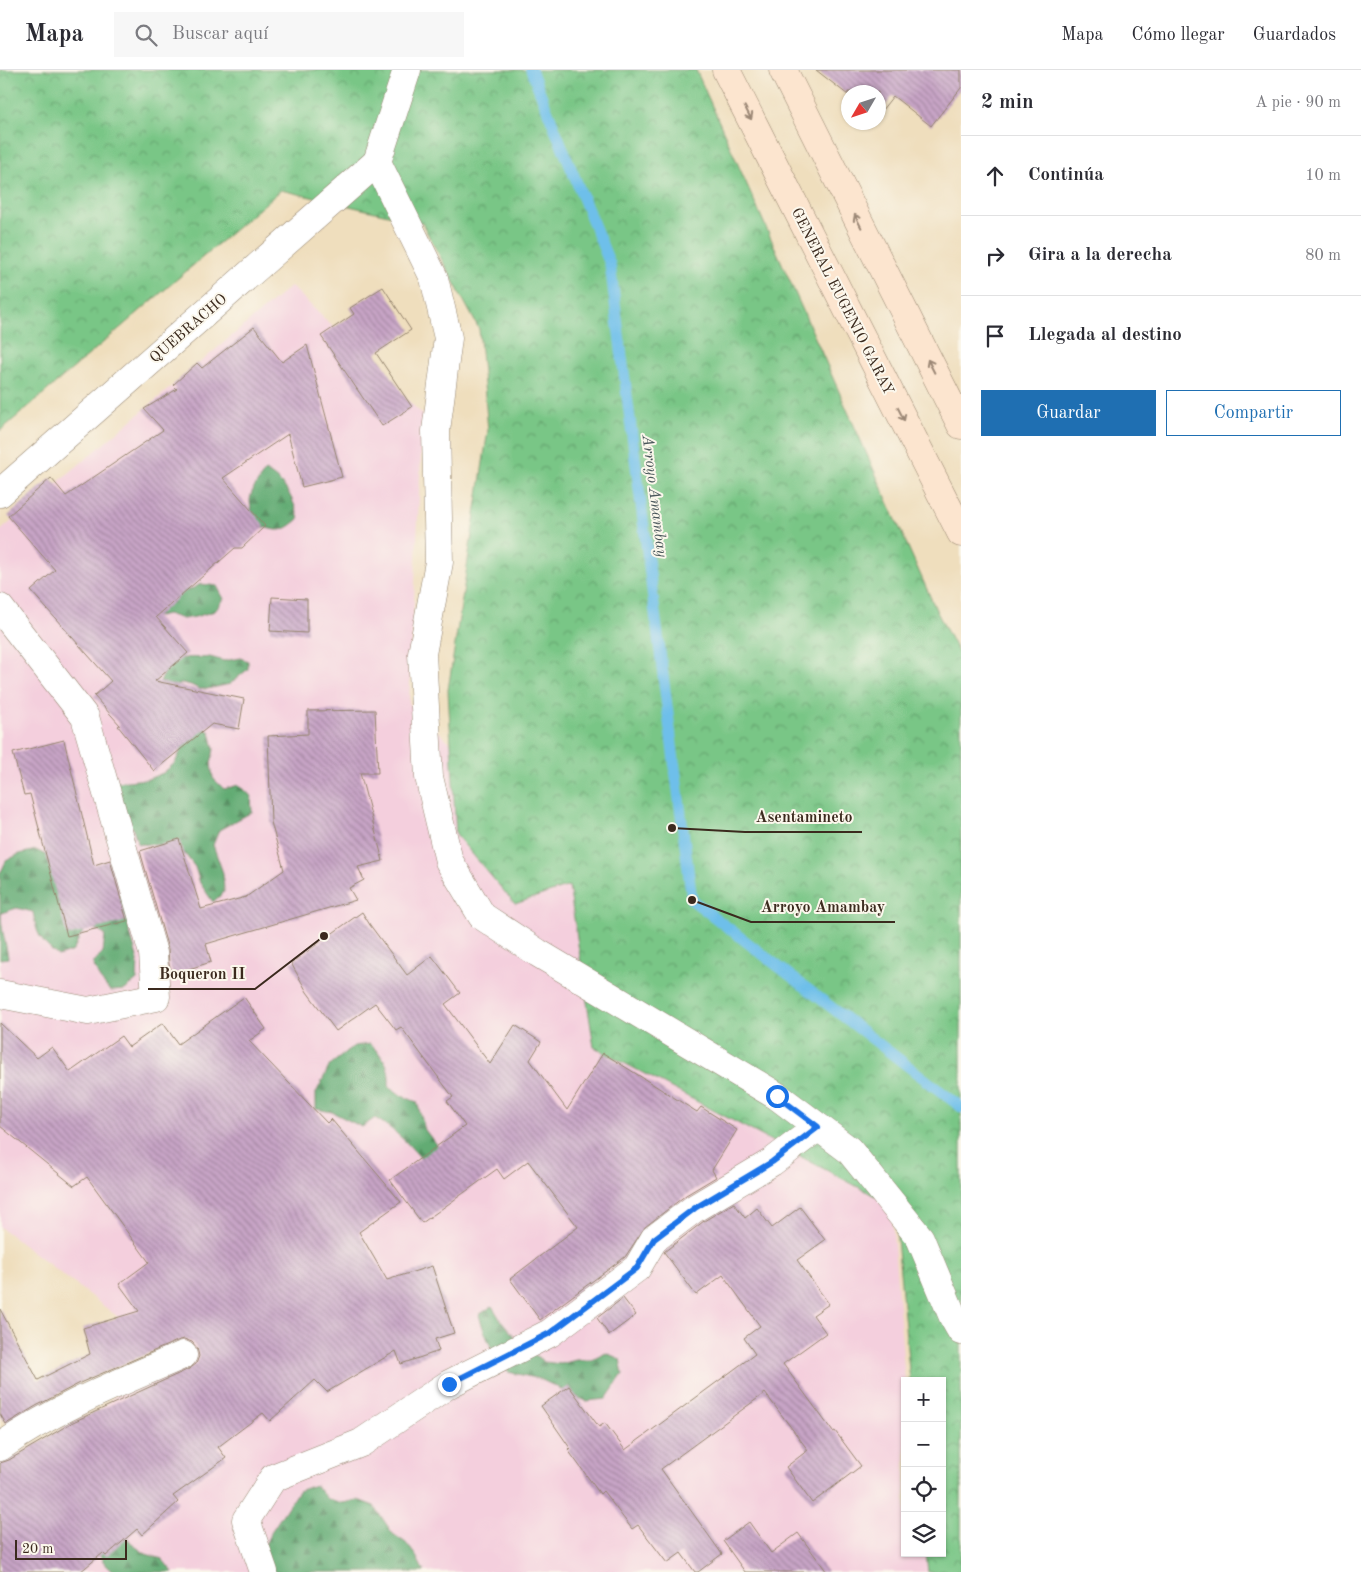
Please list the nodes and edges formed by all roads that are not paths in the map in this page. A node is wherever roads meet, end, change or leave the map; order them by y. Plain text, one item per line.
1 (407, 70) edge
2 (726, 70) edge
3 (783, 70) edge
4 (377, 162) junction
5 (961, 425) edge
6 (0, 493) edge
7 (961, 533) edge
8 (0, 608) edge
9 (0, 994) edge
10 (818, 1127) junction
11 (961, 1332) edge
12 (183, 1355) dead end
13 (0, 1447) edge
14 (264, 1572) edge

1 - 4 street
2 -> 7 street, GENERAL EUGENIO GARAY
5 -> 3 street
4 - 6 street, QUEBRACHO
4 - 10 street
8 - 9 street
10 - 11 street
10 - 14 street
12 - 13 street

